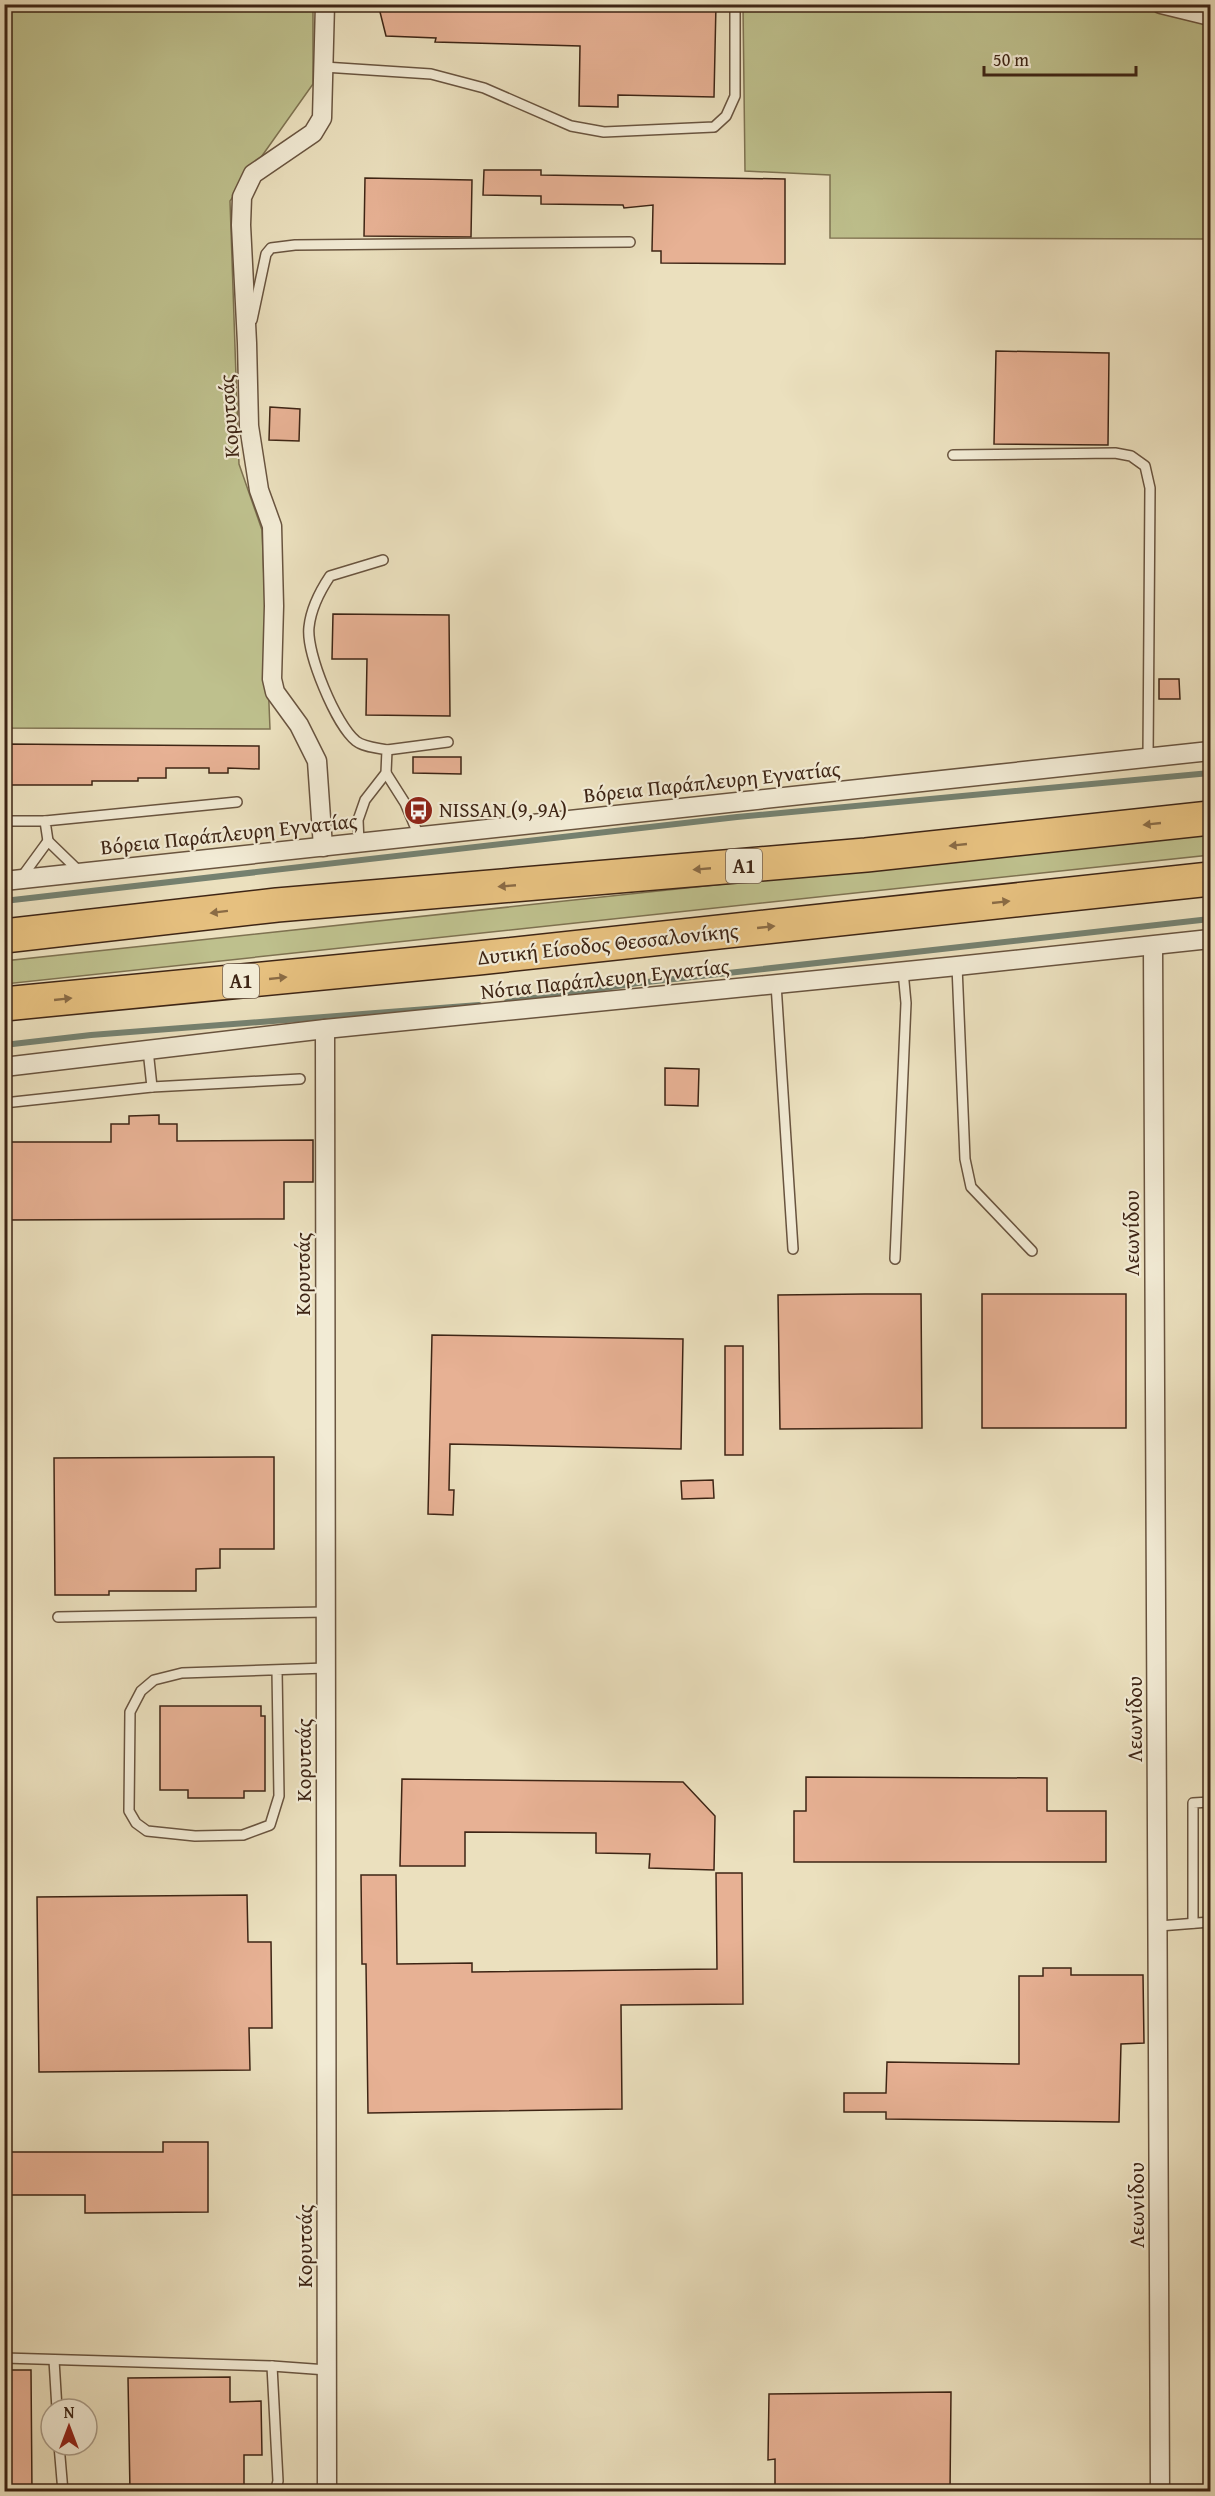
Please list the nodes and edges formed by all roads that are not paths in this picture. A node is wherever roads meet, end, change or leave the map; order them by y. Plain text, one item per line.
1 (325, 4) edge
2 (735, 4) edge
3 (1161, 4) edge
4 (1210, 16) edge
5 (324, 67) junction
6 (630, 243) dead end
7 (248, 344) junction
8 (953, 454) dead end
9 (384, 560) dead end
10 (448, 742) dead end
11 (387, 750) junction
12 (1210, 751) edge
13 (1148, 758) junction
14 (386, 772) junction
15 (237, 802) dead end
16 (1210, 818) edge
17 (4, 821) edge
18 (45, 821) junction
19 (419, 836) junction
20 (48, 841) junction
21 (359, 843) junction
22 (323, 846) junction
23 (80, 873) junction
24 (1210, 879) edge
25 (12, 880) edge
26 (4, 936) edge
27 (1210, 939) edge
28 (1153, 946) junction
29 (957, 966) junction
30 (903, 971) junction
31 (776, 984) junction
32 (4, 1004) edge
33 (325, 1029) junction
34 (148, 1050) junction
35 (4, 1067) edge
36 (300, 1079) dead end
37 (152, 1087) junction
38 (4, 1104) edge
39 (793, 1249) dead end
40 (1032, 1251) dead end
41 (895, 1259) dead end
42 (326, 1612) junction
43 (58, 1617) dead end
44 (326, 1668) junction
45 (277, 1670) junction
46 (1210, 1802) edge
47 (1210, 1922) edge
48 (1193, 1923) junction
49 (1159, 1926) junction
50 (4, 2358) edge
51 (54, 2360) junction
52 (272, 2366) junction
53 (327, 2370) junction
54 (56, 2397) edge
55 (60, 2457) edge
56 (63, 2492) edge
57 (275, 2492) edge
58 (327, 2492) edge
59 (1160, 2492) edge

1 - 5 street, Κορυτσάς
2 - 5 lane
3 - 4 street
5 - 7 street, Κορυτσάς
6 - 7 lane
7 - 22 street, Κορυτσάς
8 - 13 lane
9 - 11 lane
10 - 11 lane
11 - 14 lane
12 - 13 street, Βόρεια Παράπλευρη Εγνατίας
13 - 19 street, Βόρεια Παράπλευρη Εγνατίας
14 - 19 lane
14 - 21 lane
15 - 18 lane
16 -> 26 highway, Α1
17 - 18 lane
18 - 20 lane
19 - 21 street, Βόρεια Παράπλευρη Εγνατίας
20 - 23 lane
20 - 25 lane
21 - 22 street, Βόρεια Παράπλευρη Εγνατίας
22 - 23 street, Βόρεια Παράπλευρη Εγνατίας
23 - 25 street, Βόρεια Παράπλευρη Εγνατίας
32 -> 24 highway, Δυτική Είσοδος Θεσσαλονίκης / Α1
27 - 28 street, Νότια Παράπλευρη Εγνατίας
28 - 29 street, Νότια Παράπλευρη Εγνατίας
28 - 49 street, Λεωνίδου
29 - 30 street, Νότια Παράπλευρη Εγνατίας
29 - 40 lane
30 - 31 street, Νότια Παράπλευρη Εγνατίας
30 - 41 lane
31 - 33 street, Νότια Παράπλευρη Εγνατίας
31 - 39 lane
33 - 34 street, Νότια Παράπλευρη Εγνατίας
33 - 42 street, Κορυτσάς
34 - 35 street, Νότια Παράπλευρη Εγνατίας
34 - 37 lane
36 - 37 lane
37 - 38 lane
42 - 43 lane
42 - 44 street, Κορυτσάς
44 - 45 lane
44 - 53 street, Κορυτσάς
45 - 45 lane
46 - 48 lane
47 - 48 lane
48 - 49 lane
49 - 59 street, Λεωνίδου
50 - 51 lane
51 - 52 lane
51 - 54 lane
52 - 53 lane
52 - 57 lane
53 - 58 street, Κορυτσάς
55 - 56 lane

